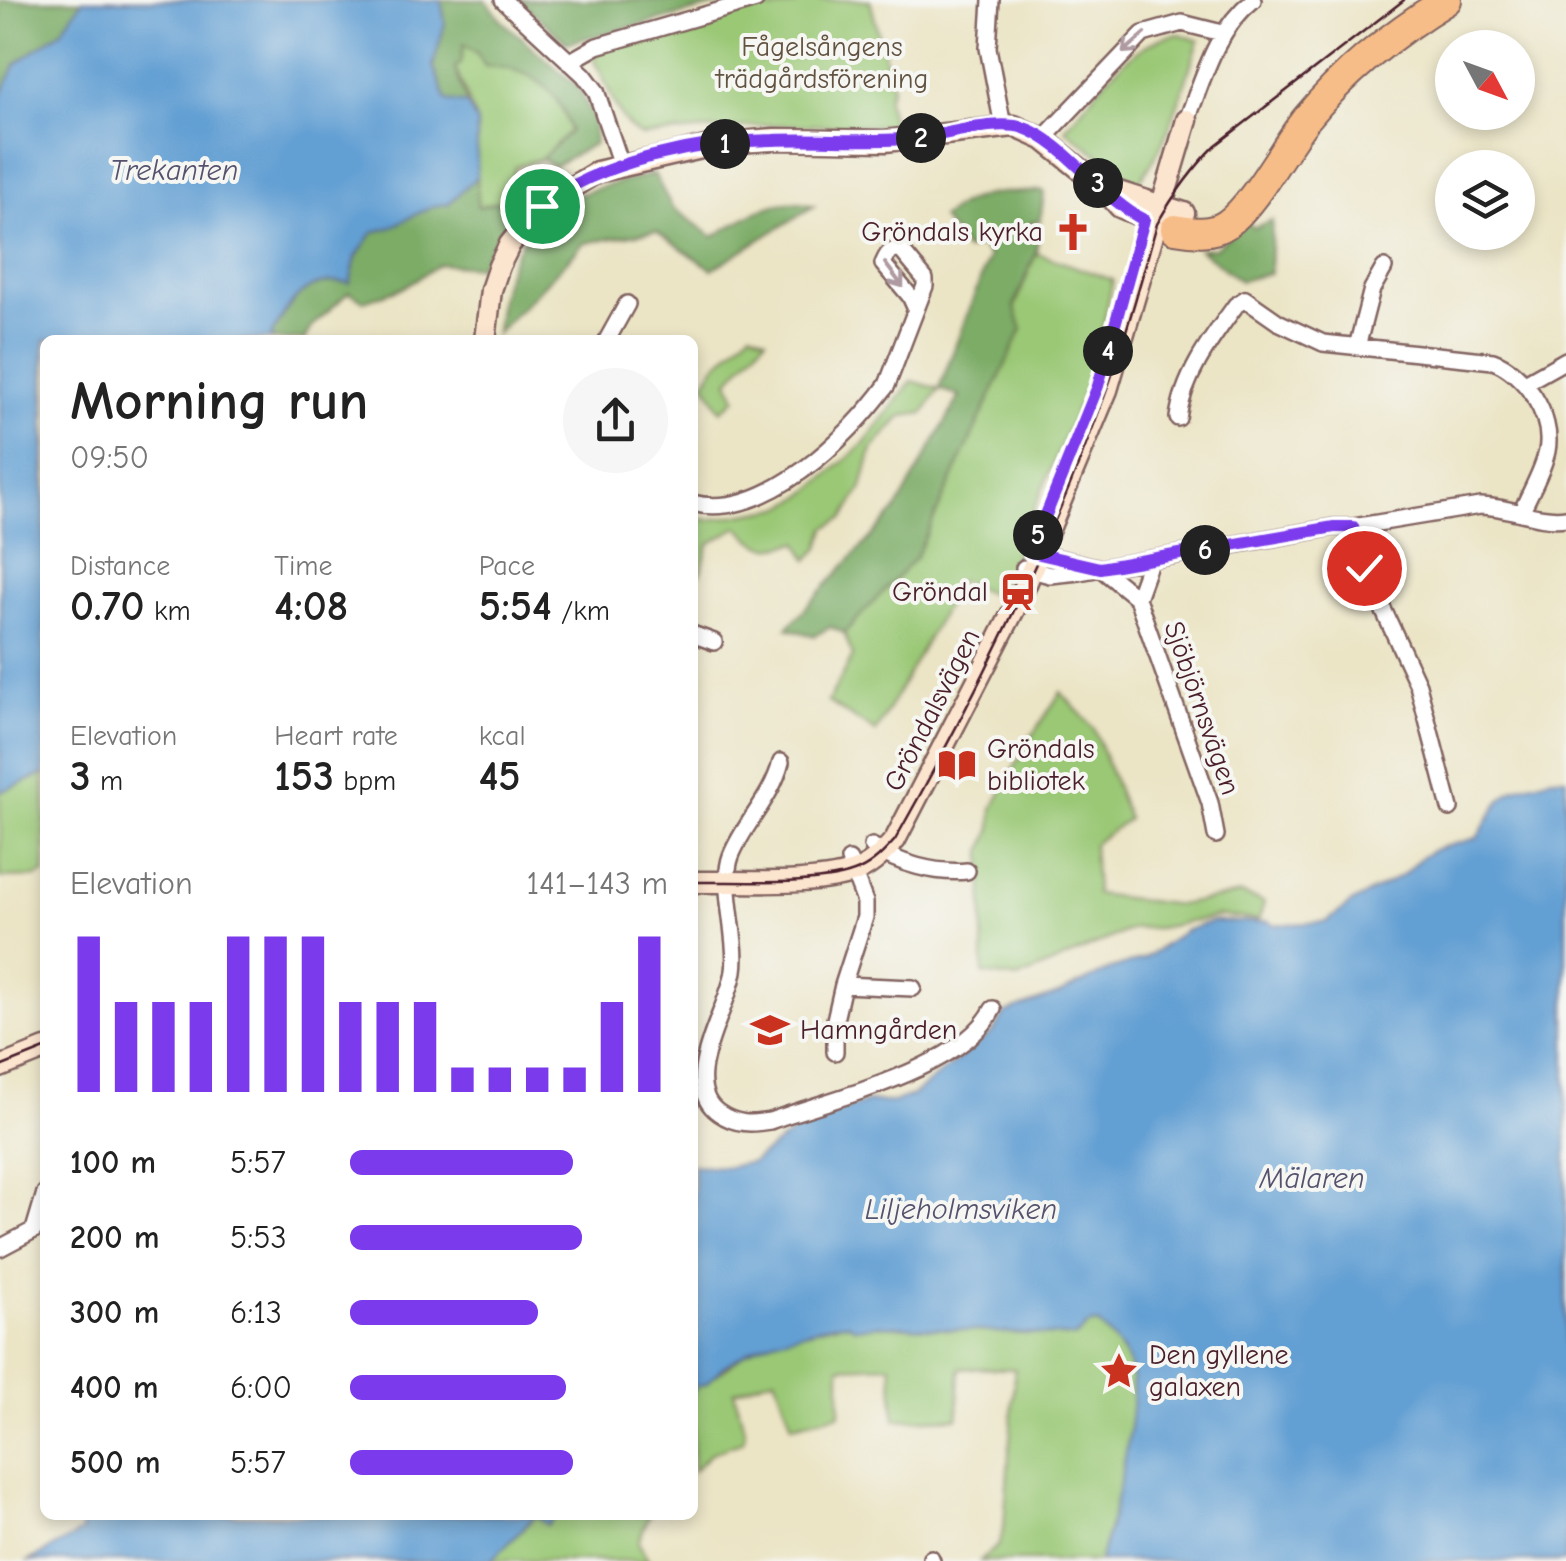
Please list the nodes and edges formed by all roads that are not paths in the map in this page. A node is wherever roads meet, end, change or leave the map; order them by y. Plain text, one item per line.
1 (502, 0) edge
2 (756, 0) edge
3 (990, 0) edge
4 (1254, 0) edge
5 (1429, 0) edge
6 (1447, 0) edge
7 (1222, 34) junction
8 (568, 62) junction
9 (1187, 120) joint
10 (1004, 126) junction
11 (1042, 139) junction
12 (620, 166) junction
13 (1161, 216) junction
14 (1384, 268) dead end
15 (626, 304) dead end
16 (915, 307) dead end
17 (487, 335) edge
18 (610, 335) edge
19 (1356, 347) junction
20 (1566, 360) edge
21 (1525, 383) junction
22 (1178, 418) dead end
23 (698, 503) edge
24 (1522, 511) junction
25 (1566, 518) edge
26 (1353, 527) junction
27 (1151, 559) junction
28 (1031, 561) junction
29 (1100, 568) junction
30 (1136, 598) junction
31 (698, 636) edge
32 (714, 642) dead end
33 (781, 762) dead end
34 (1450, 808) dead end
35 (1216, 835) dead end
36 (878, 850) junction
37 (852, 866) junction
38 (967, 872) dead end
39 (698, 878) edge
40 (730, 878) junction
41 (843, 985) junction
42 (913, 988) dead end
43 (993, 1009) dead end
44 (40, 1051) edge
45 (835, 1052) dead end
46 (40, 1062) edge
47 (0, 1067) edge
48 (0, 1076) edge
49 (39, 1232) edge
50 (0, 1248) edge

1 - 8 street
2 - 8 street
3 - 10 street
4 - 7 street, Gröndalsvägen
5 - 13 highway
6 - 13 highway
7 - 9 street, Gröndalsvägen
7 -> 11 street
8 - 12 street
9 - 13 street, Gröndalsvägen
10 - 11 street
10 - 12 street
11 - 13 street
12 - 17 street
13 - 28 street, Gröndalsvägen
14 - 19 street
15 - 18 street
16 - 23 street
19 - 21 street
19 - 22 street
20 - 21 street
21 - 24 street
24 - 25 street
24 - 26 street
26 - 27 street
26 - 34 street
27 - 29 street
27 - 30 street, Sjöbjörnsvägen
28 - 29 street
28 - 36 street, Gröndalsvägen
29 - 30 street, Sjöbjörnsvägen
30 - 35 street, Sjöbjörnsvägen
31 - 32 street
33 - 40 street
36 - 37 street, Gröndalsvägen
36 - 38 street
37 - 40 street, Gröndalsvägen
37 - 41 street
39 - 40 street, Gröndalsvägen
40 - 43 street
41 - 42 street
41 - 45 street
44 - 47 street
46 - 48 street
49 - 50 street

